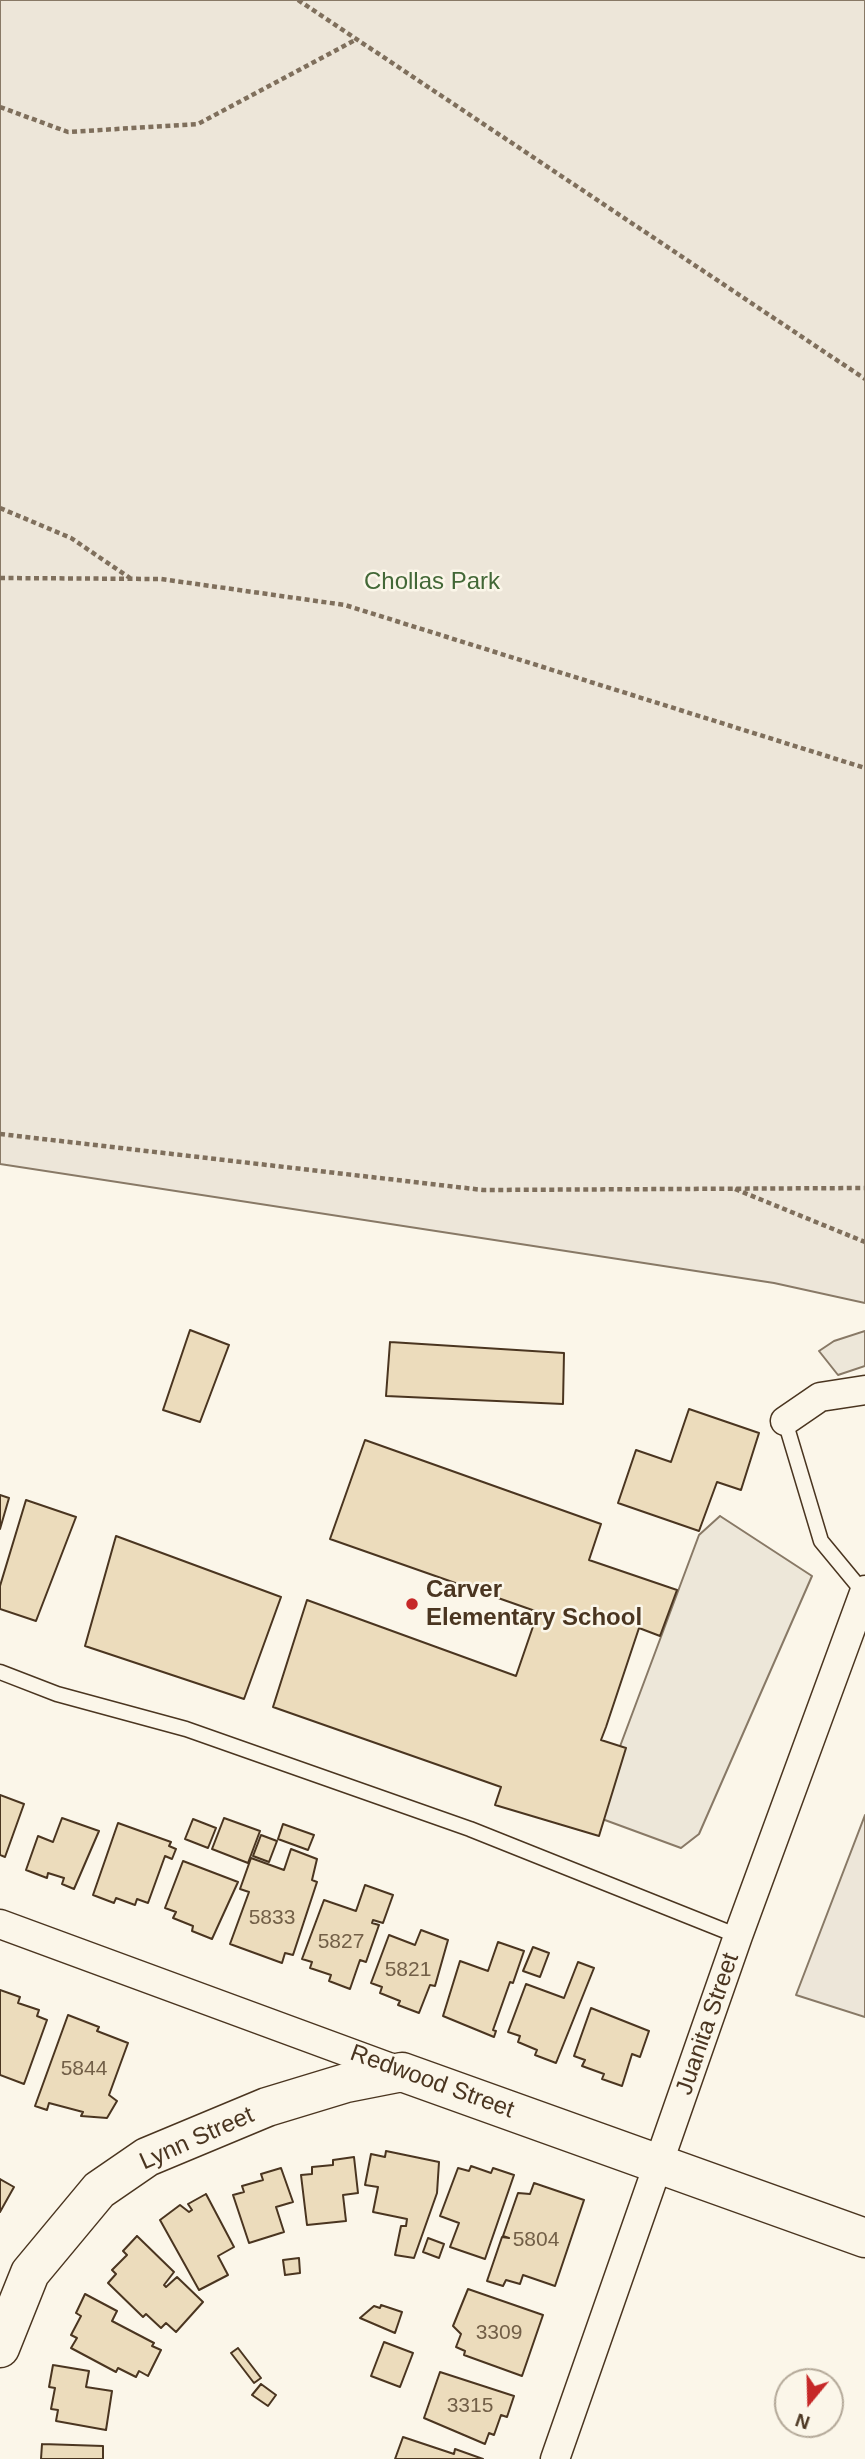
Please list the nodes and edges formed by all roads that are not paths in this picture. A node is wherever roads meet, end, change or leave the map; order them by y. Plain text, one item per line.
1 (865, 1390) edge
2 (785, 1421) joint
3 (864, 1592) edge
4 (0, 1671) edge
5 (0, 1924) edge
6 (738, 1936) junction
7 (402, 2072) junction
8 (659, 2165) junction
9 (865, 2238) edge
10 (1, 2341) edge
11 (555, 2459) edge

1 - 2 street
2 - 3 lane
3 - 6 street, Juanita Street
4 - 6 lane
5 - 7 street, Redwood Street
6 - 8 street, Juanita Street
7 - 8 street, Redwood Street
7 - 10 street, Lynn Street
8 - 9 street, Redwood Street
8 - 11 street, Juanita Street

